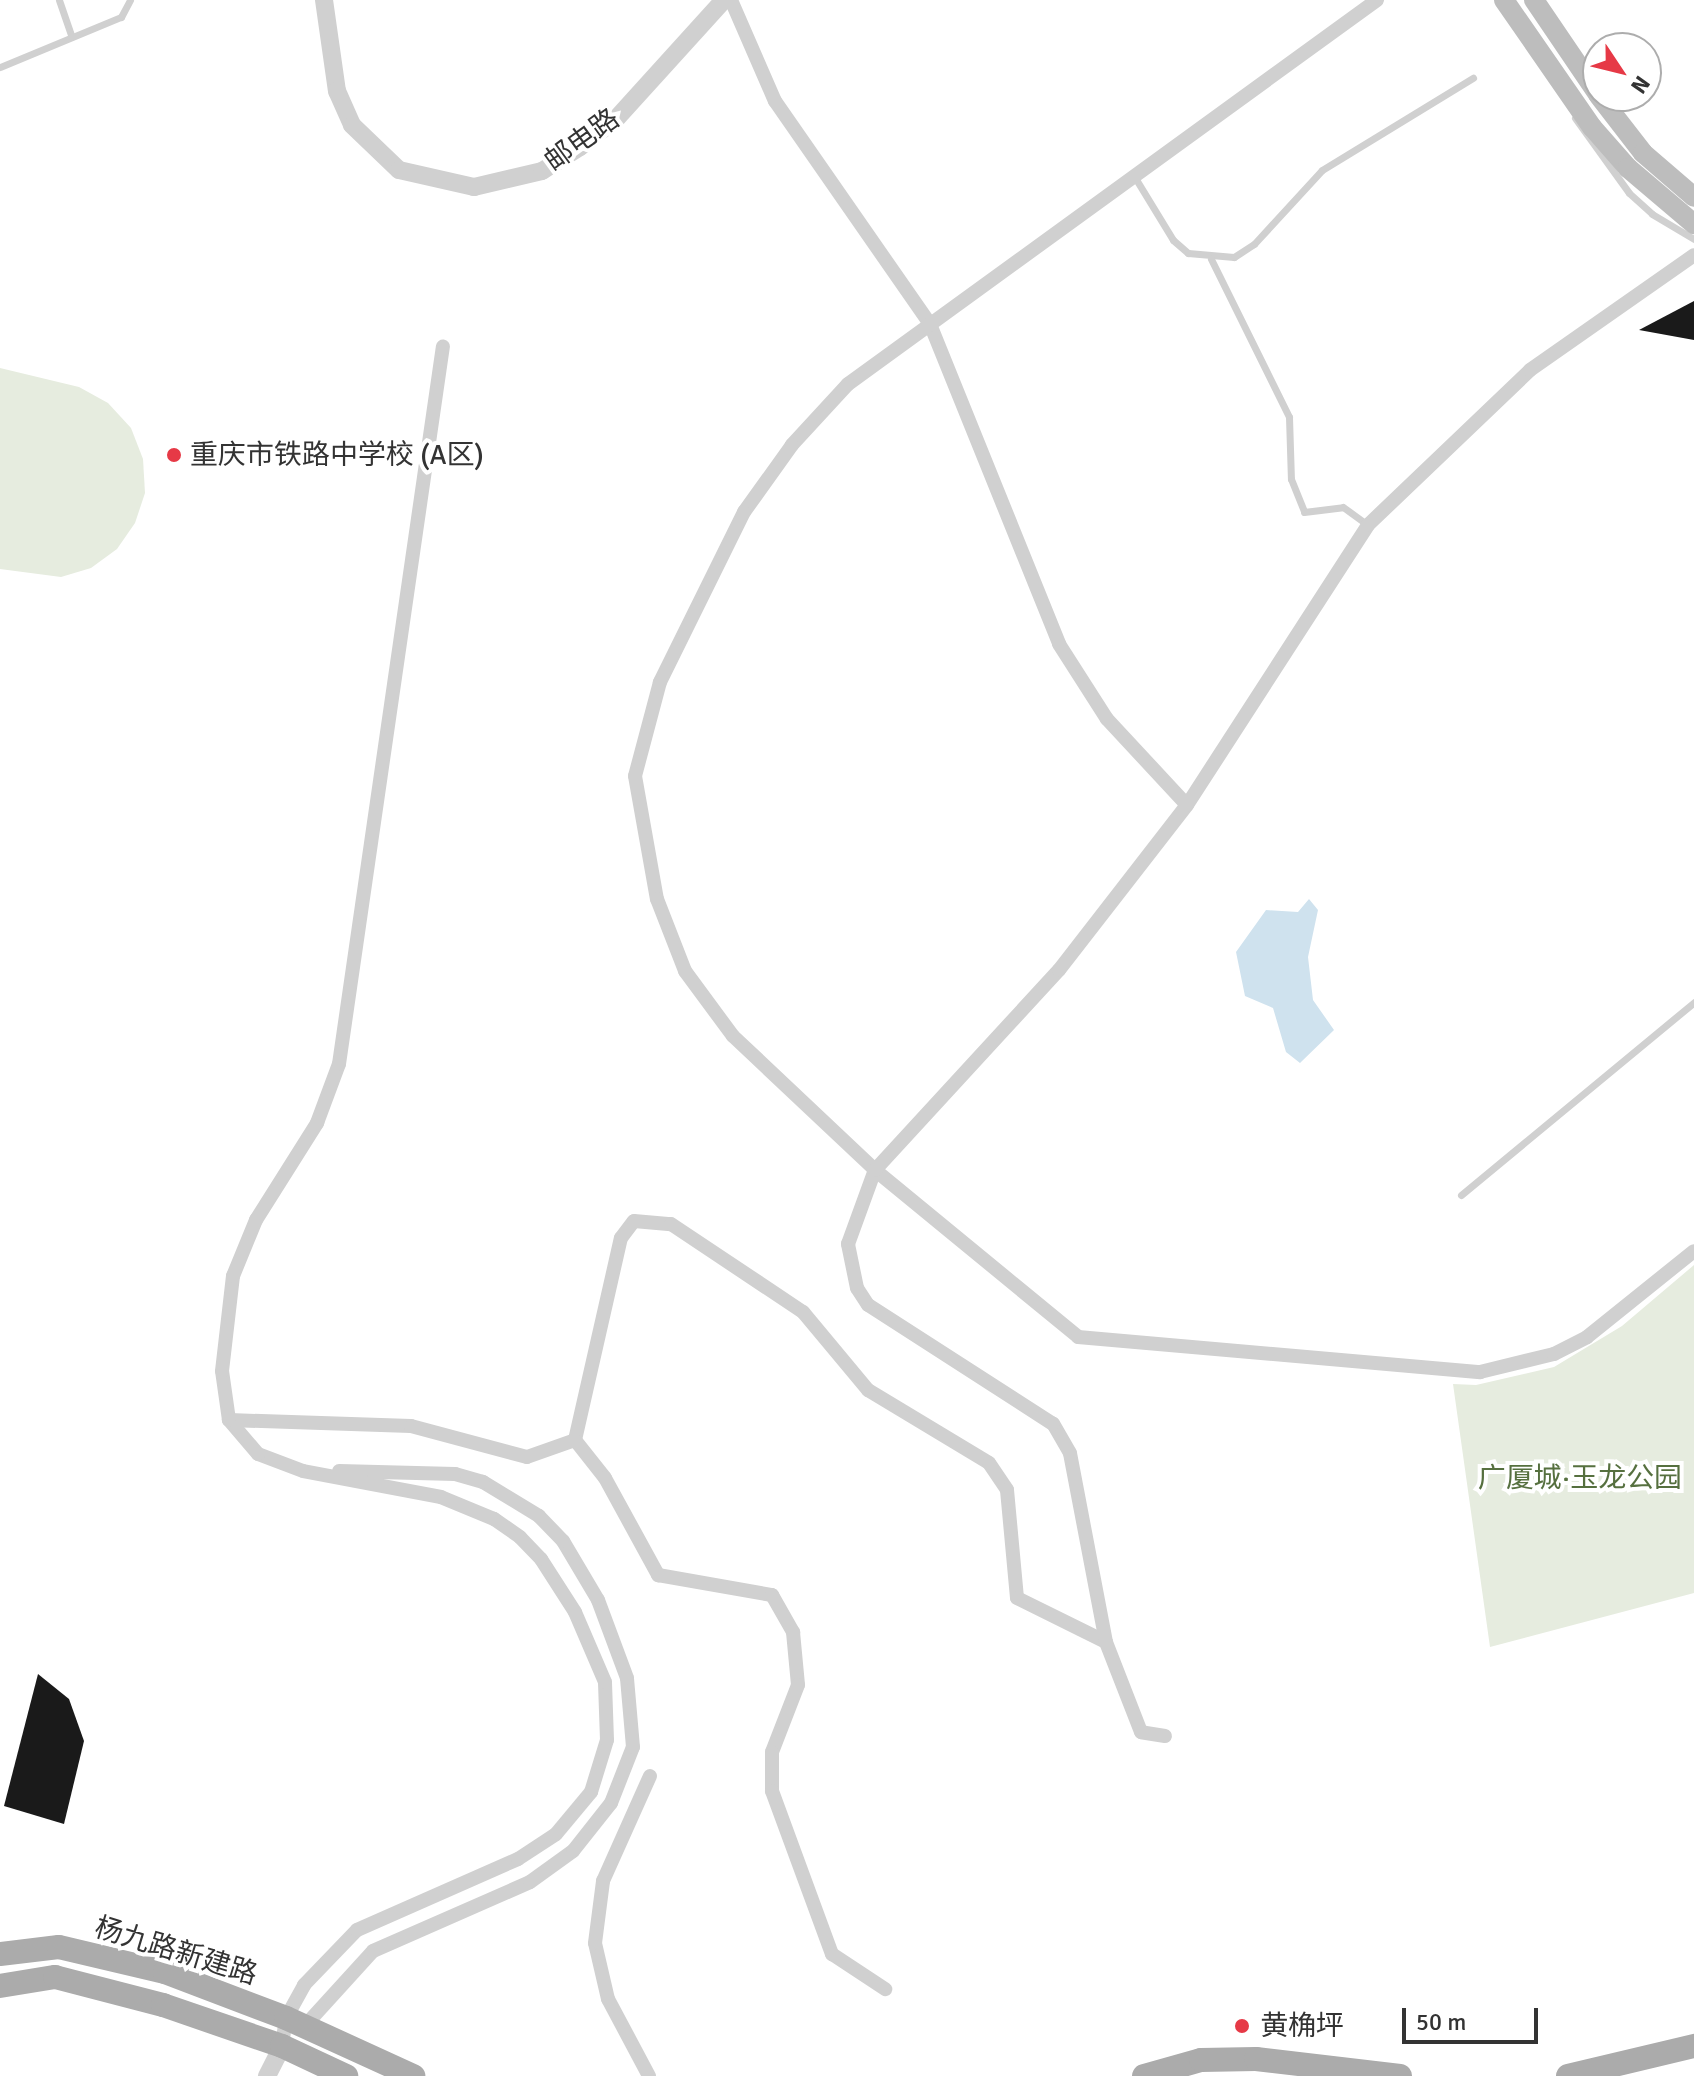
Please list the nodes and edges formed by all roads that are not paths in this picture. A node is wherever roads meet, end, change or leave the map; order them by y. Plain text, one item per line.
1 (59, 0) edge
2 (130, 0) edge
3 (324, 0) edge
4 (724, 0) edge
5 (731, 0) edge
6 (1377, 0) edge
7 (1504, 0) edge
8 (1534, 0) edge
9 (72, 37) junction
10 (0, 67) edge
11 (1582, 70) edge
12 (1556, 75) junction
13 (1473, 78) dead end
14 (1612, 112) edge
15 (1133, 175) junction
16 (1694, 197) edge
17 (1694, 224) edge
18 (1694, 239) edge
19 (1694, 255) edge
20 (1211, 259) junction
21 (930, 324) junction
22 (443, 346) dead end
23 (1368, 525) junction
24 (1187, 805) junction
25 (1694, 1002) edge
26 (875, 1170) junction
27 (1461, 1195) dead end
28 (1694, 1251) edge
29 (229, 1420) junction
30 (575, 1440) junction
31 (303, 1471) junction
32 (1106, 1642) junction
33 (1165, 1736) dead end
34 (650, 1776) dead end
35 (0, 1954) edge
36 (0, 1986) edge
37 (885, 1989) dead end
38 (295, 2022) junction
39 (282, 2046) junction
40 (1694, 2046) edge
41 (267, 2076) edge
42 (346, 2076) edge
43 (413, 2076) edge
44 (649, 2076) edge
45 (1144, 2076) edge
46 (1400, 2076) edge
47 (1568, 2076) edge

1 - 9 lane
2 - 9 lane
3 - 4 street, 邮电路
5 - 21 street
6 - 15 street
7 - 12 main road
8 - 11 main road
9 - 10 lane
12 - 17 main road
12 - 18 lane
13 - 20 lane
14 - 16 main road
15 - 20 lane
15 - 21 street
19 - 23 street
20 - 23 lane
21 - 24 street
21 - 26 street
22 - 29 street
23 - 24 street
24 - 26 street
25 - 27 lane
26 - 28 street
26 - 32 street
29 - 30 street
29 - 31 street
30 - 32 street
30 - 37 street
31 - 38 street
31 - 38 street
32 - 33 street
34 - 44 street
35 - 38 main road, 杨九路新建路
36 - 39 main road, 杨九路新建路
38 - 39 street
38 - 43 main road, 杨九路新建路
39 - 41 street
39 - 42 main road, 杨九路新建路
40 - 47 main road
45 - 46 main road

